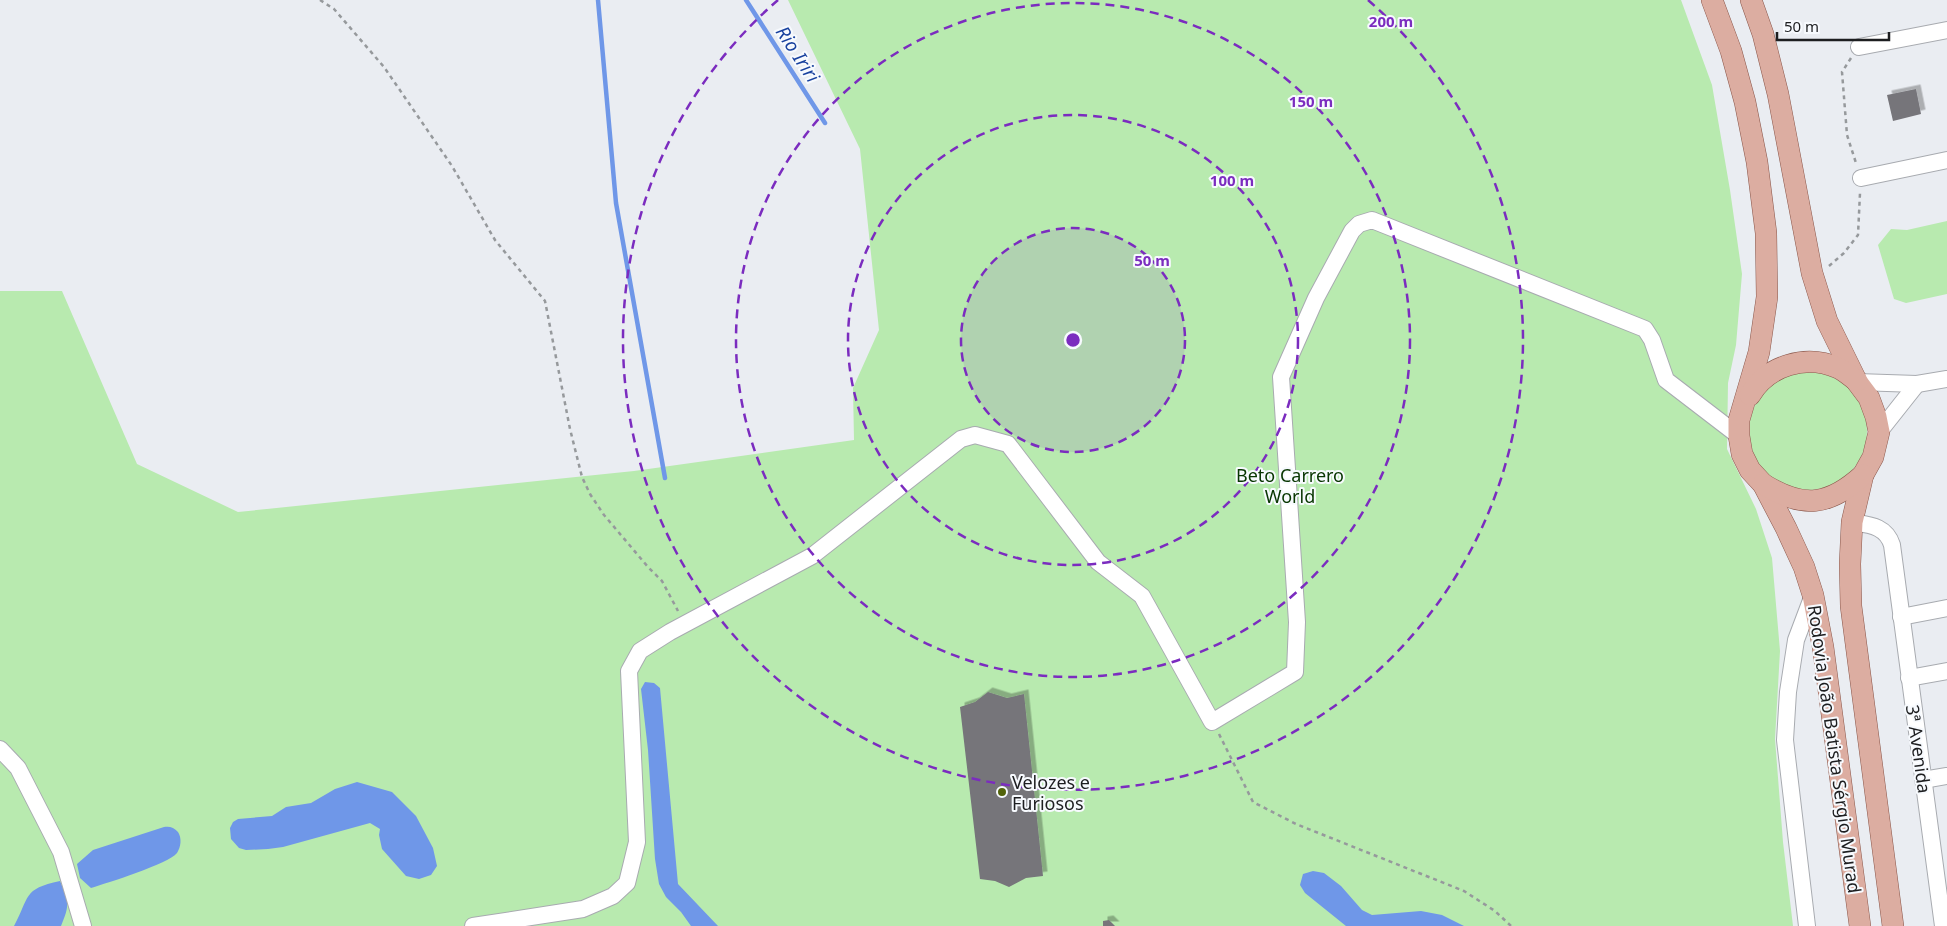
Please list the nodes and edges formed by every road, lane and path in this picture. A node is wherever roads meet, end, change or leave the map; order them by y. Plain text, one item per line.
1 (320, 0) edge
2 (1712, 0) edge
3 (1750, 0) edge
4 (1947, 30) edge
5 (1859, 47) dead end
6 (1947, 160) edge
7 (1861, 178) dead end
8 (1947, 379) edge
9 (1857, 382) junction
10 (1917, 384) junction
11 (1744, 405) junction
12 (1879, 432) junction
13 (1739, 436) junction
14 (1863, 474) junction
15 (1763, 484) junction
16 (1852, 522) junction
17 (1813, 594) junction
18 (1947, 608) edge
19 (1901, 617) junction
20 (684, 625) junction
21 (1947, 670) edge
22 (1910, 678) junction
23 (1212, 722) junction
24 (0, 749) edge
25 (1947, 776) edge
26 (1923, 780) junction
27 (83, 926) edge
28 (473, 926) edge
29 (1511, 926) edge
30 (1807, 926) edge
31 (1860, 926) edge
32 (1893, 926) edge
33 (1945, 926) edge

1 - 20 path
2 - 11 main road, Rodovia João Batista Sérgio Murad
3 - 9 main road, Rodovia João Batista Sérgio Murad
4 - 5 street
6 - 7 street
8 - 10 street
9 - 10 street
9 - 11 main road
9 - 12 main road, Rodovia João Batista Sérgio Murad
10 - 12 street
11 - 13 main road, Rodovia João Batista Sérgio Murad
12 - 14 main road, Rodovia João Batista Sérgio Murad
13 - 15 main road, Rodovia João Batista Sérgio Murad
13 - 23 street
14 - 15 main road
14 - 16 main road, Rodovia João Batista Sérgio Murad
15 - 17 main road, Rodovia João Batista Sérgio Murad
16 - 19 street, 3ª Avenida
16 - 32 main road, Rodovia João Batista Sérgio Murad
17 - 30 street
17 - 31 main road, Rodovia João Batista Sérgio Murad
18 - 19 street
19 - 22 street, 3ª Avenida
20 - 23 street
20 - 28 street
21 - 22 street
22 - 26 street, 3ª Avenida
23 - 29 path
24 - 27 street
25 - 26 street
26 - 33 street, 3ª Avenida

